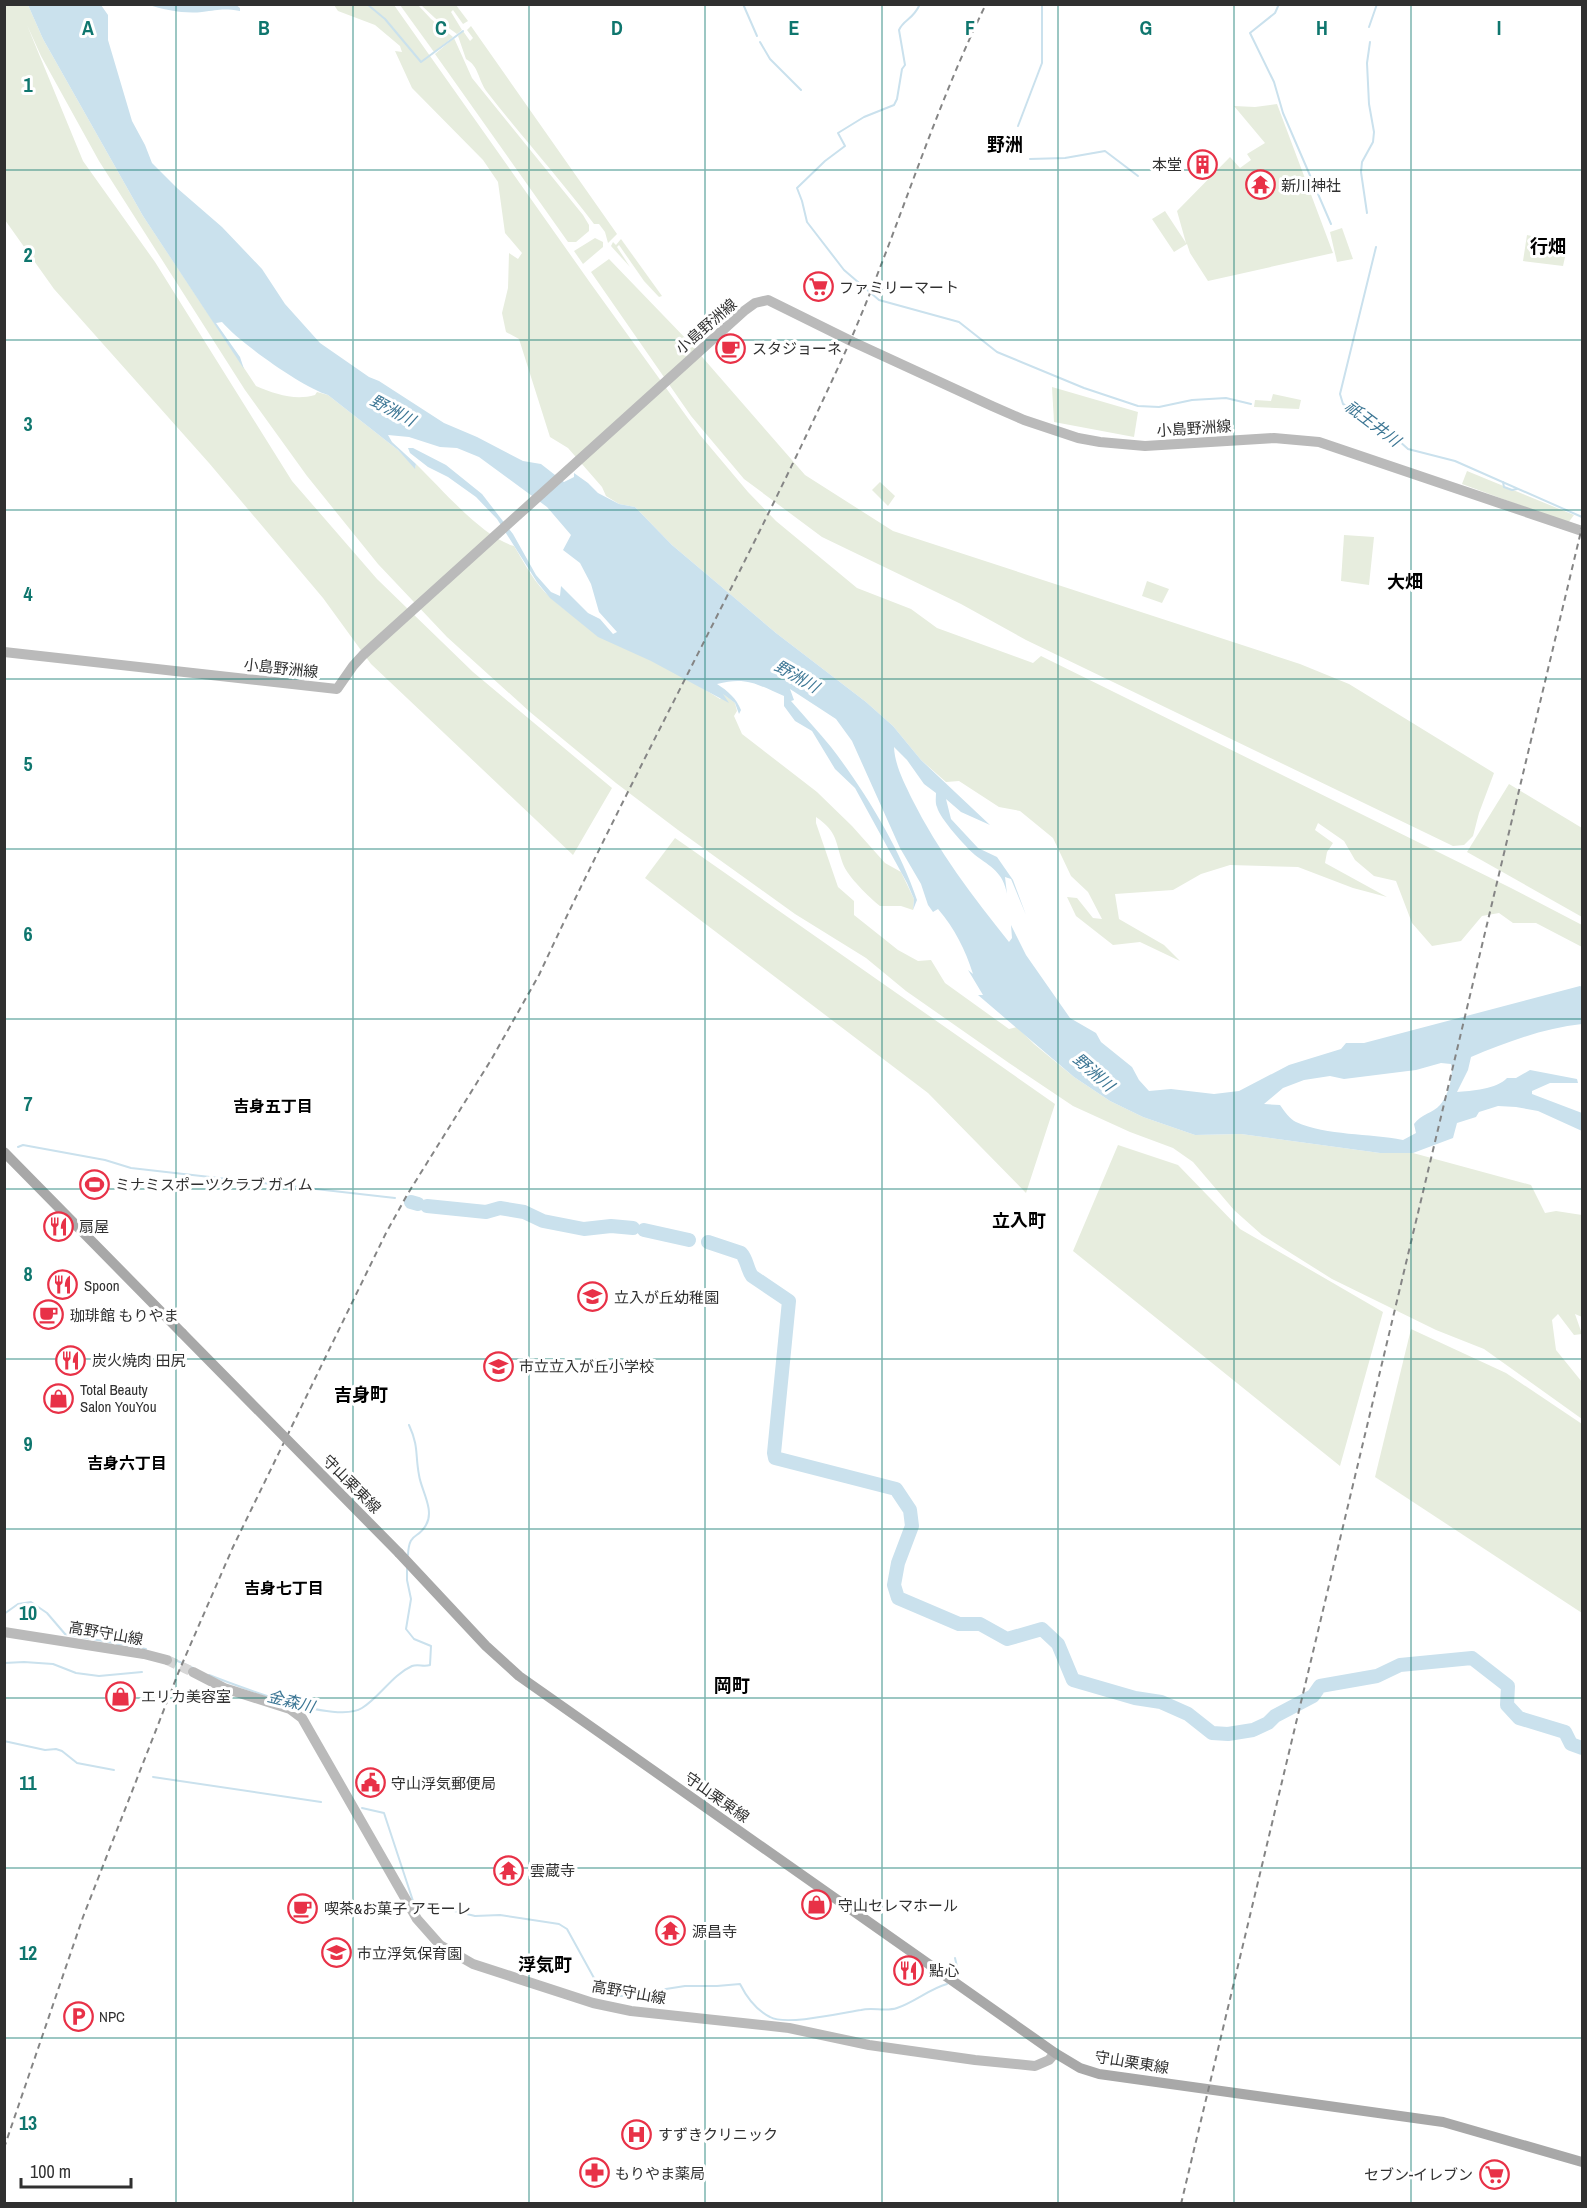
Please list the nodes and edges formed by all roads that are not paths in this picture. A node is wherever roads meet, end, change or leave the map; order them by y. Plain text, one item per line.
1 (1582, 531) edge
2 (4, 652) edge
3 (4, 1152) edge
4 (4, 1632) edge
5 (167, 1660) tunnel mouth
6 (193, 1672) tunnel mouth
7 (1055, 2053) junction
8 (1582, 2162) edge

1 - 2 main road, 小島野洲線
3 - 7 main road, 守山栗東線, bridge
4 - 5 main road, 高野守山線
6 - 7 main road, 高野守山線
7 - 8 main road, 守山栗東線

